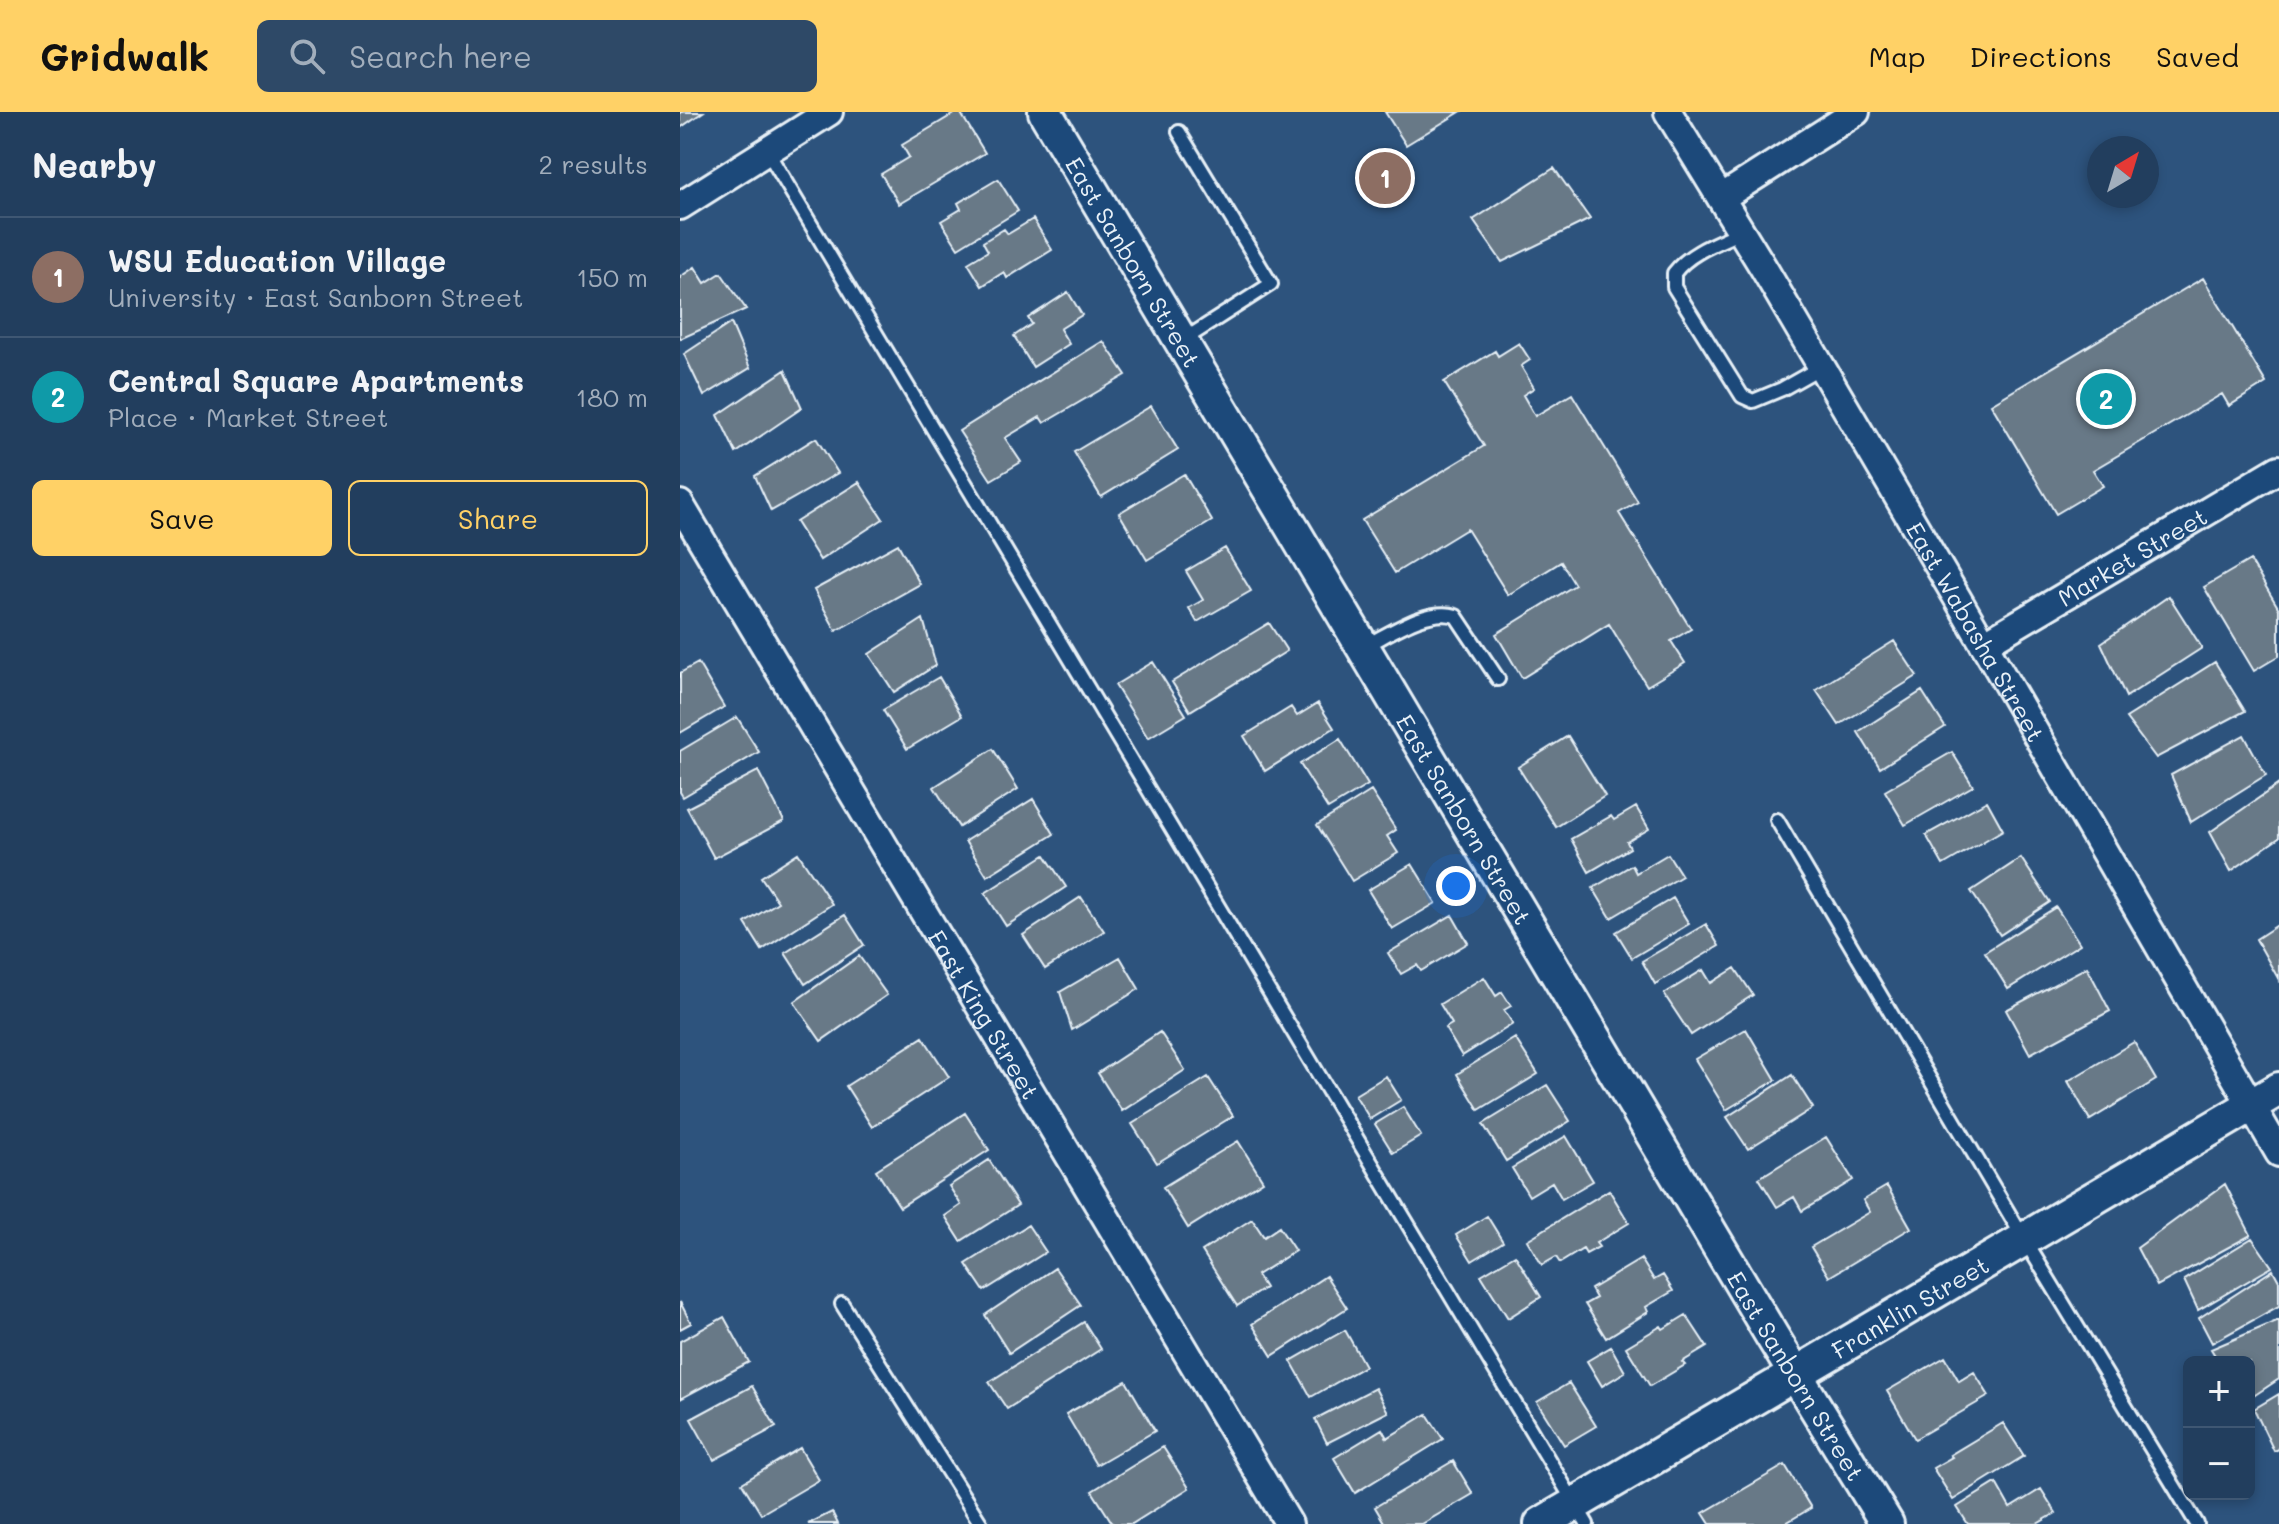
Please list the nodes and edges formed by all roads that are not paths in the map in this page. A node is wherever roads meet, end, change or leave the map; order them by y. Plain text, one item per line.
1 (829, 112) edge
2 (1045, 112) edge
3 (1668, 112) edge
4 (1856, 112) edge
5 (1179, 132) dead end
6 (767, 151) junction
7 (1721, 198) junction
8 (680, 206) edge
9 (1741, 232) junction
10 (1182, 341) junction
11 (1821, 367) junction
12 (2279, 469) edge
13 (680, 504) edge
14 (1984, 644) junction
15 (1363, 647) junction
16 (1498, 679) dead end
17 (1777, 820) dead end
18 (2279, 1089) edge
19 (2250, 1106) junction
20 (2279, 1153) edge
21 (2024, 1239) junction
22 (842, 1304) dead end
23 (1795, 1374) junction
24 (1581, 1514) edge
25 (981, 1524) edge
26 (1289, 1524) edge
27 (1541, 1524) edge
28 (1887, 1524) edge
29 (2197, 1524) edge

1 - 6 street
2 - 10 street, East Sanborn Street
3 - 7 street, East Wabasha Street
4 - 7 street
5 - 10 lane
6 - 8 street
6 - 24 lane
7 - 9 street, East Wabasha Street
9 - 11 street, East Wabasha Street
9 - 11 lane
10 - 15 street, East Sanborn Street
11 - 14 street, East Wabasha Street
12 - 14 street, Market Street
13 - 26 street, East King Street
14 - 19 street, East Wabasha Street
15 - 16 lane
15 - 23 street, East Sanborn Street
17 - 21 lane
18 - 19 street, Franklin Street
19 - 20 street, East Wabasha Street
19 - 21 street, Franklin Street
21 - 23 street, Franklin Street
21 - 29 lane
22 - 25 lane
23 - 24 street, Franklin Street
23 - 28 street, East Sanborn Street
24 - 27 street, Franklin Street

